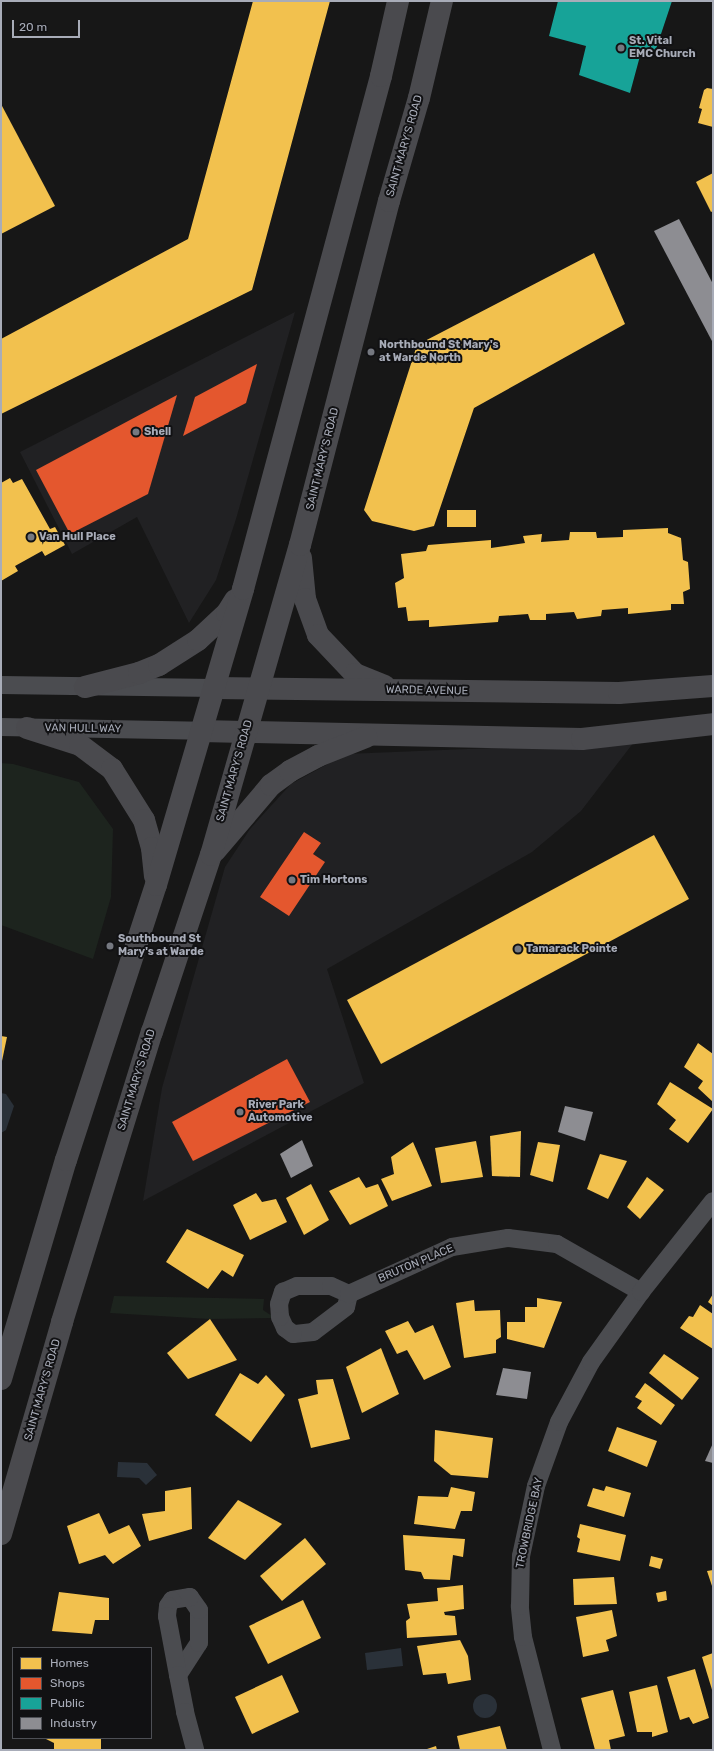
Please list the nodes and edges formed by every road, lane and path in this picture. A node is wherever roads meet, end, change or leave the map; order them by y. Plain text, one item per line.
1 (398, 1) edge
2 (442, 1) edge
3 (300, 545) junction
4 (243, 589) junction
5 (1, 685) edge
6 (713, 686) edge
7 (85, 687) junction
8 (214, 688) junction
9 (259, 688) junction
10 (395, 690) junction
11 (713, 724) edge
12 (1, 727) edge
13 (27, 728) junction
14 (201, 731) junction
15 (247, 731) junction
16 (376, 733) junction
17 (211, 855) junction
18 (156, 885) junction
19 (713, 1201) edge
20 (641, 1292) junction
21 (349, 1294) dead end
22 (1, 1379) edge
23 (1, 1534) edge
24 (178, 1675) dead end
25 (196, 1750) edge
26 (552, 1750) edge

1 - 4 main road
2 - 3 main road, SAINT MARY'S ROAD
3 - 9 main road, SAINT MARY'S ROAD
3 - 10 main road
4 - 7 main road
4 - 8 main road
5 - 7 street
6 - 10 main road, WARDE AVENUE
7 - 8 street, WARDE AVENUE
8 - 9 main road, WARDE AVENUE
8 - 14 main road
9 - 10 main road, WARDE AVENUE
9 - 15 main road, SAINT MARY'S ROAD
11 - 16 main road
12 - 13 street, VAN HULL WAY
13 - 14 street, VAN HULL WAY
13 - 18 main road
14 - 15 main road
14 - 18 main road
15 - 16 main road
15 - 17 main road, SAINT MARY'S ROAD
16 - 17 main road
17 - 23 main road, SAINT MARY'S ROAD
18 - 22 main road
19 - 20 street, TROWBRIDGE BAY
20 - 21 street, BRUTON PLACE
20 - 26 street, TROWBRIDGE BAY
24 - 25 street

